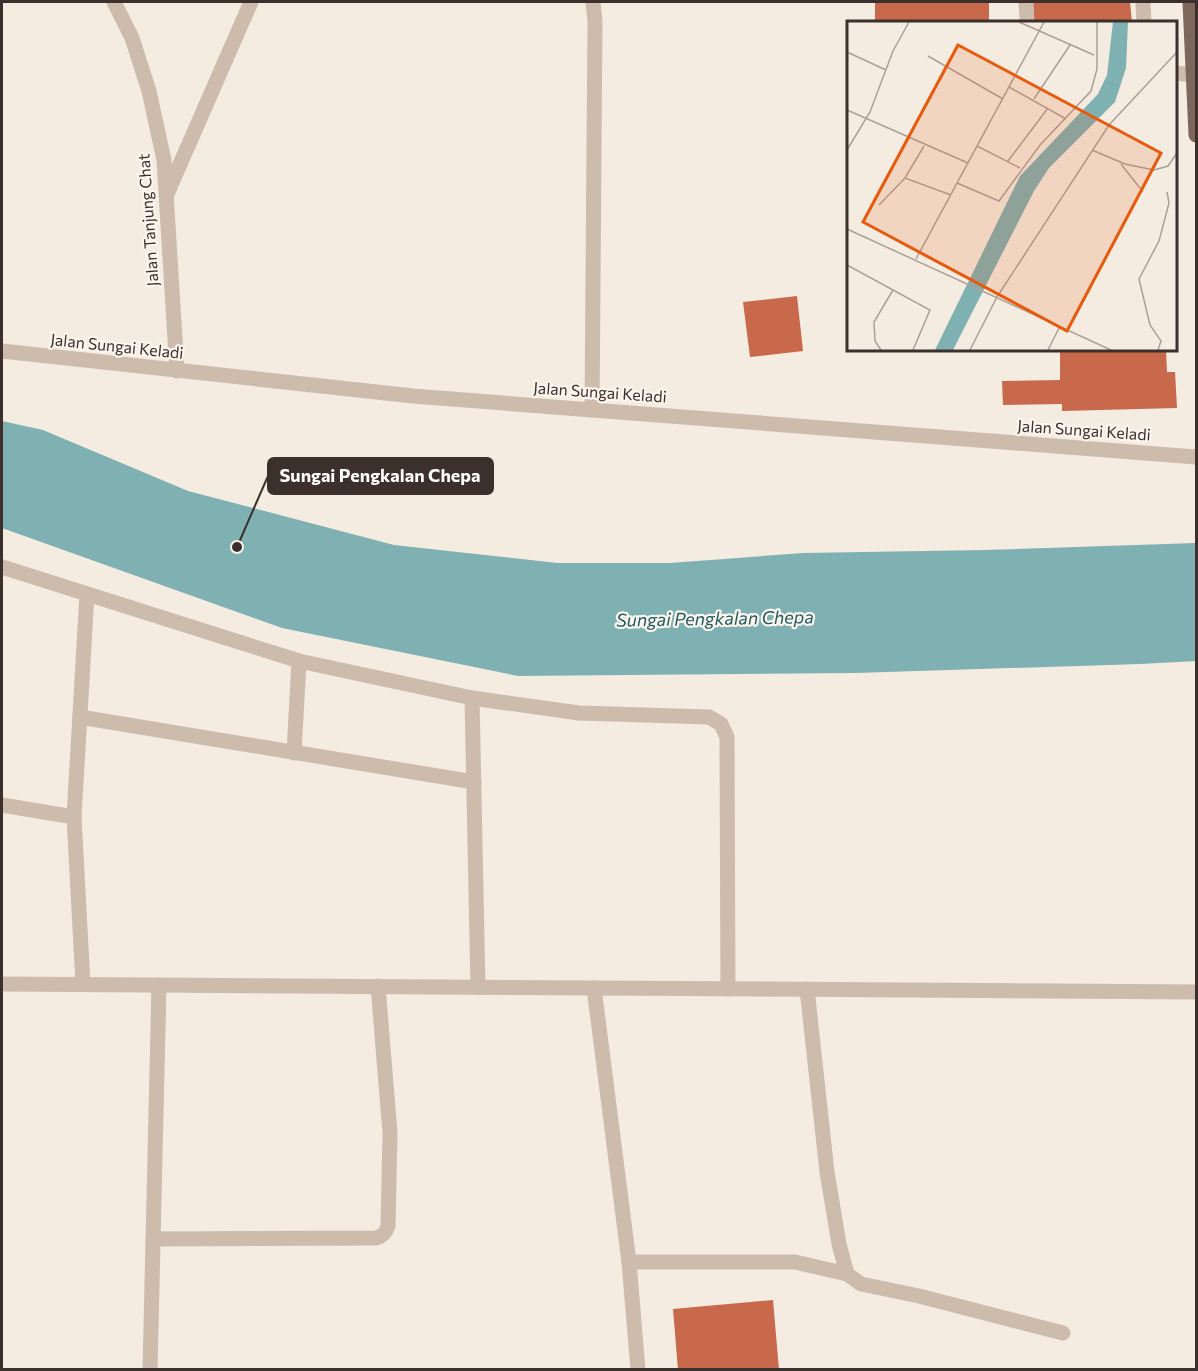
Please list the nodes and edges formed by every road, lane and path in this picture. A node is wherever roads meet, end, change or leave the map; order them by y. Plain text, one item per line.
1 (114, 2) edge
2 (251, 2) edge
3 (593, 2) edge
4 (1026, 2) edge
5 (1143, 2) edge
6 (1190, 2) edge
7 (1027, 21) edge
8 (1144, 21) edge
9 (1194, 51) edge
10 (1177, 73) edge
11 (1193, 75) junction
12 (1197, 135) edge
13 (166, 197) junction
14 (2, 351) edge
15 (177, 371) junction
16 (592, 410) junction
17 (1197, 457) edge
18 (2, 567) edge
19 (87, 594) junction
20 (299, 661) junction
21 (472, 698) junction
22 (80, 717) junction
23 (294, 753) junction
24 (474, 782) junction
25 (2, 805) edge
26 (74, 817) junction
27 (2, 984) edge
28 (83, 984) junction
29 (159, 985) junction
30 (378, 986) junction
31 (478, 987) junction
32 (594, 988) junction
33 (728, 989) junction
34 (807, 989) junction
35 (1197, 992) edge
36 (153, 1239) junction
37 (629, 1262) junction
38 (847, 1274) junction
39 (1063, 1333) dead end
40 (150, 1370) edge
41 (639, 1370) edge

1 - 13 street, Jalan Tanjung Chat
2 - 13 street
3 - 16 street
4 - 7 street
5 - 8 street
6 - 9 main road
9 - 11 main road
10 - 11 street
11 - 12 main road
13 - 15 street, Jalan Tanjung Chat
14 - 15 street, Jalan Sungai Keladi
15 - 16 street, Jalan Sungai Keladi
16 - 17 street, Jalan Sungai Keladi
18 - 19 street
19 - 20 street
19 - 22 street
20 - 21 street
20 - 23 street
21 - 24 street
21 - 33 street
22 - 23 street
22 - 26 street
23 - 24 street
24 - 31 street
25 - 26 street
26 - 28 street
27 - 28 street
28 - 29 street
29 - 30 street
29 - 36 street
30 - 31 street
30 - 36 street
31 - 32 street
32 - 33 street
32 - 37 street
33 - 34 street
34 - 35 street
34 - 38 street
36 - 40 street
37 - 38 street
37 - 41 street
38 - 39 street

